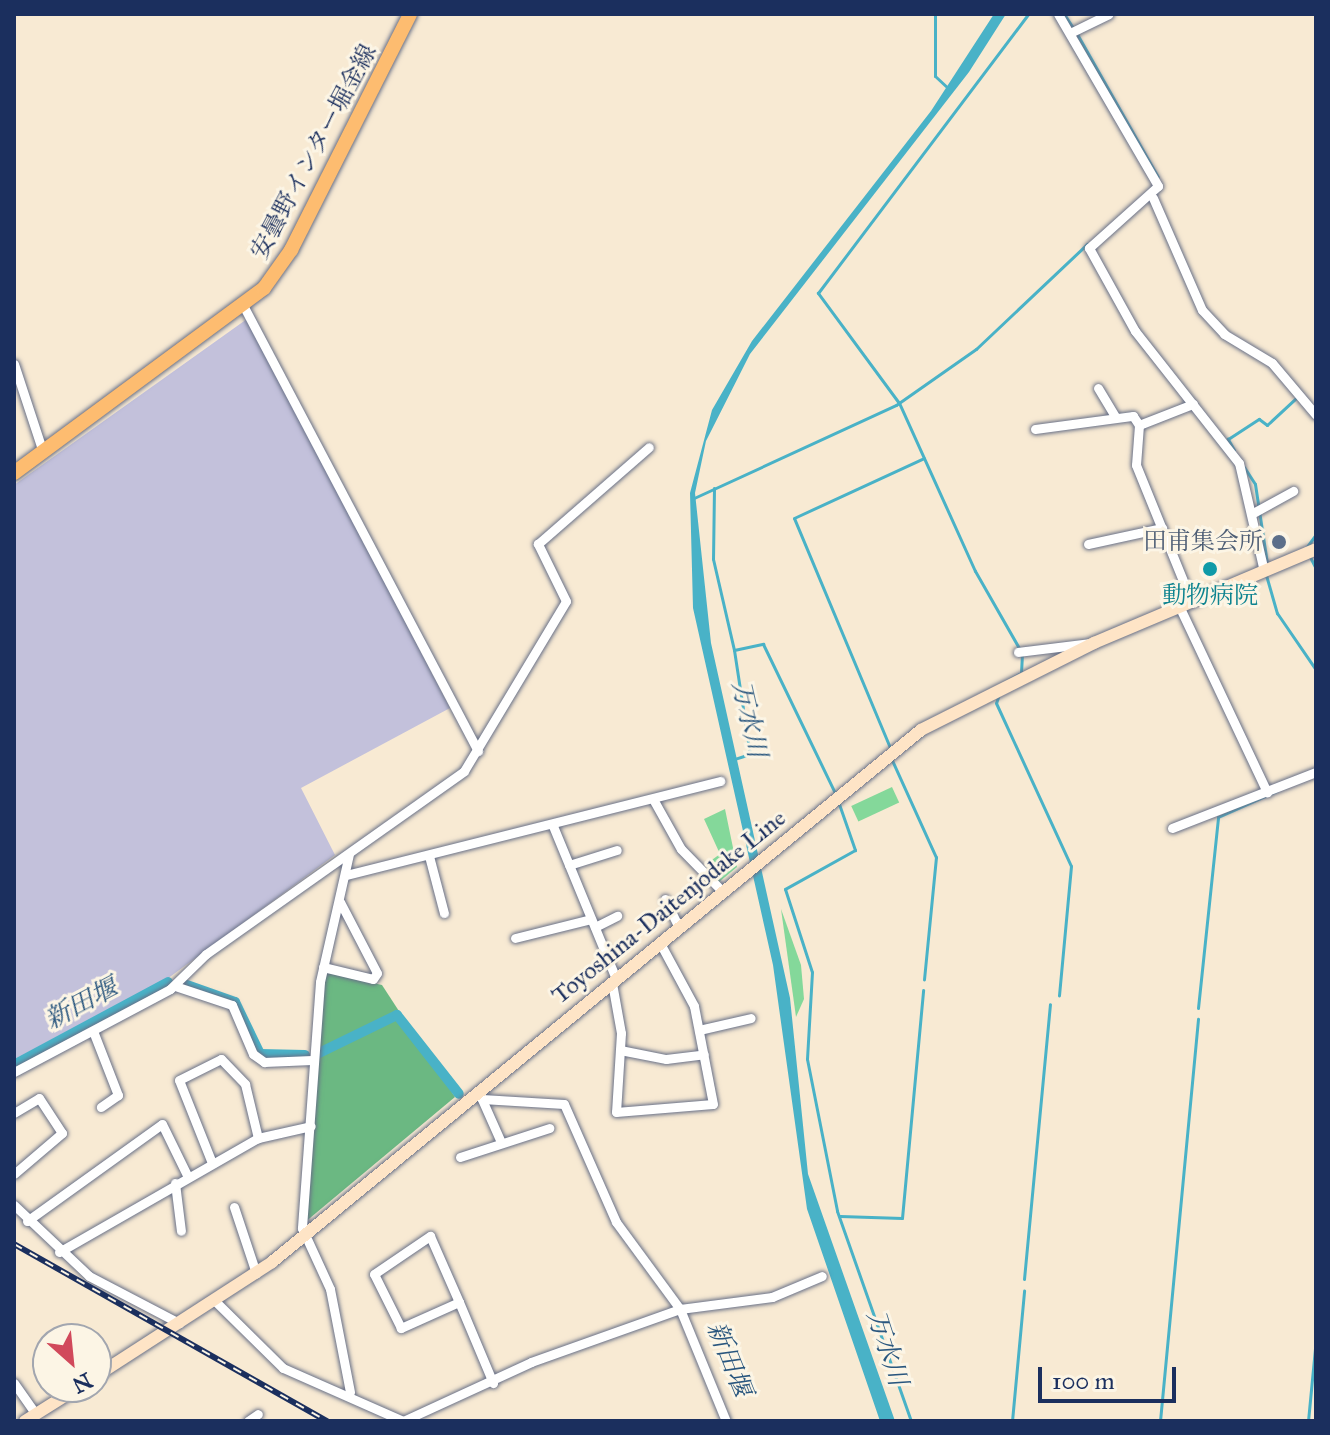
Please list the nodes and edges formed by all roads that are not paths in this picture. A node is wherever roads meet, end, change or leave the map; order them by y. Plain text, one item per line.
1 (410, 14) edge
2 (1058, 14) edge
3 (1109, 14) edge
4 (1070, 33) junction
5 (1153, 198) junction
6 (244, 307) junction
7 (14, 364) edge
8 (1098, 388) dead end
9 (1193, 404) junction
10 (1316, 415) edge
11 (1115, 416) junction
12 (1139, 425) junction
13 (1035, 429) dead end
14 (649, 447) dead end
15 (43, 452) junction
16 (14, 473) edge
17 (1293, 491) dead end
18 (1253, 513) junction
19 (1162, 528) junction
20 (1088, 544) dead end
21 (1315, 547) edge
22 (1264, 571) junction
23 (1186, 605) junction
24 (1094, 643) junction
25 (1018, 652) dead end
26 (478, 751) junction
27 (1316, 772) edge
28 (720, 781) dead end
29 (1267, 792) junction
30 (653, 799) junction
31 (553, 826) junction
32 (1172, 828) dead end
33 (617, 850) dead end
34 (349, 854) junction
35 (429, 856) junction
36 (569, 865) junction
37 (346, 875) junction
38 (723, 892) junction
39 (665, 899) dead end
40 (340, 902) junction
41 (444, 913) dead end
42 (617, 916) dead end
43 (593, 923) junction
44 (679, 928) junction
45 (515, 938) dead end
46 (660, 943) junction
47 (323, 967) junction
48 (614, 981) junction
49 (175, 986) junction
50 (751, 1018) dead end
51 (699, 1030) junction
52 (93, 1031) junction
53 (620, 1050) junction
54 (704, 1054) junction
55 (312, 1060) junction
56 (14, 1072) edge
57 (480, 1096) junction
58 (101, 1107) dead end
59 (14, 1113) edge
60 (311, 1126) junction
61 (549, 1128) dead end
62 (258, 1138) junction
63 (500, 1140) junction
64 (460, 1157) dead end
65 (212, 1163) junction
66 (14, 1174) edge
67 (187, 1175) junction
68 (175, 1183) junction
69 (14, 1205) edge
70 (234, 1207) dead end
71 (27, 1221) junction
72 (181, 1231) dead end
73 (302, 1236) junction
74 (59, 1252) junction
75 (256, 1273) junction
76 (822, 1276) dead end
77 (214, 1300) junction
78 (459, 1302) junction
79 (680, 1309) junction
80 (179, 1323) junction
81 (112, 1366) edge
82 (14, 1383) edge
83 (493, 1383) junction
84 (350, 1392) junction
85 (54, 1403) edge
86 (258, 1414) dead end
87 (30, 1418) edge
88 (248, 1421) edge
89 (403, 1421) edge
90 (726, 1421) edge

1 - 6 main road, 安曇野インター堀金線
2 - 4 street
3 - 4 street
4 - 5 street
5 - 9 street
5 - 10 street
6 - 15 main road, 安曇野インター堀金線
6 - 26 street
7 - 15 street
8 - 11 street
9 - 12 street
9 - 18 street
11 - 12 street
11 - 13 street
12 - 19 street
14 - 26 street
15 - 16 main road, 安曇野インター堀金線
17 - 18 street
18 - 22 street
19 - 20 street
19 - 23 street
21 - 22 main road, Toyoshina-Daitenjodake Line
22 - 23 main road, Toyoshina-Daitenjodake Line
23 - 24 main road, Toyoshina-Daitenjodake Line
23 - 29 street
24 - 25 street
24 - 38 main road, Toyoshina-Daitenjodake Line
26 - 34 street
27 - 29 street
28 - 30 street
29 - 32 street
30 - 31 street
30 - 38 street
31 - 35 street
31 - 36 street
33 - 36 street
34 - 37 street
34 - 49 street
35 - 37 street
35 - 41 street
36 - 43 street
37 - 40 street
38 - 44 main road, Toyoshina-Daitenjodake Line
39 - 44 street
40 - 47 street
40 - 47 street
42 - 43 street
43 - 45 street
43 - 48 street
44 - 46 main road, Toyoshina-Daitenjodake Line
46 - 48 main road, Toyoshina-Daitenjodake Line
46 - 51 street
47 - 55 street
48 - 53 street
48 - 57 main road, Toyoshina-Daitenjodake Line
49 - 52 street
49 - 55 street
50 - 51 street
51 - 54 street
52 - 56 street
52 - 58 street
53 - 54 street
53 - 54 street
55 - 60 street
57 - 63 street
57 - 73 main road, Toyoshina-Daitenjodake Line
57 - 79 street
59 - 66 street
60 - 62 street
60 - 73 street
61 - 63 street
62 - 65 street
62 - 65 street
63 - 64 street
65 - 67 street
67 - 68 street
67 - 71 street
68 - 72 street
68 - 74 street
69 - 71 street
70 - 75 street
71 - 74 street
73 - 75 main road, Toyoshina-Daitenjodake Line
73 - 84 street
74 - 80 street
75 - 77 main road, Toyoshina-Daitenjodake Line
76 - 79 street
77 - 80 main road, Toyoshina-Daitenjodake Line
77 - 84 street
78 - 78 street
78 - 83 street
79 - 83 street
79 - 90 street
80 - 81 main road, Toyoshina-Daitenjodake Line
82 - 87 street
83 - 89 street
84 - 89 street
85 - 87 main road
86 - 88 street

